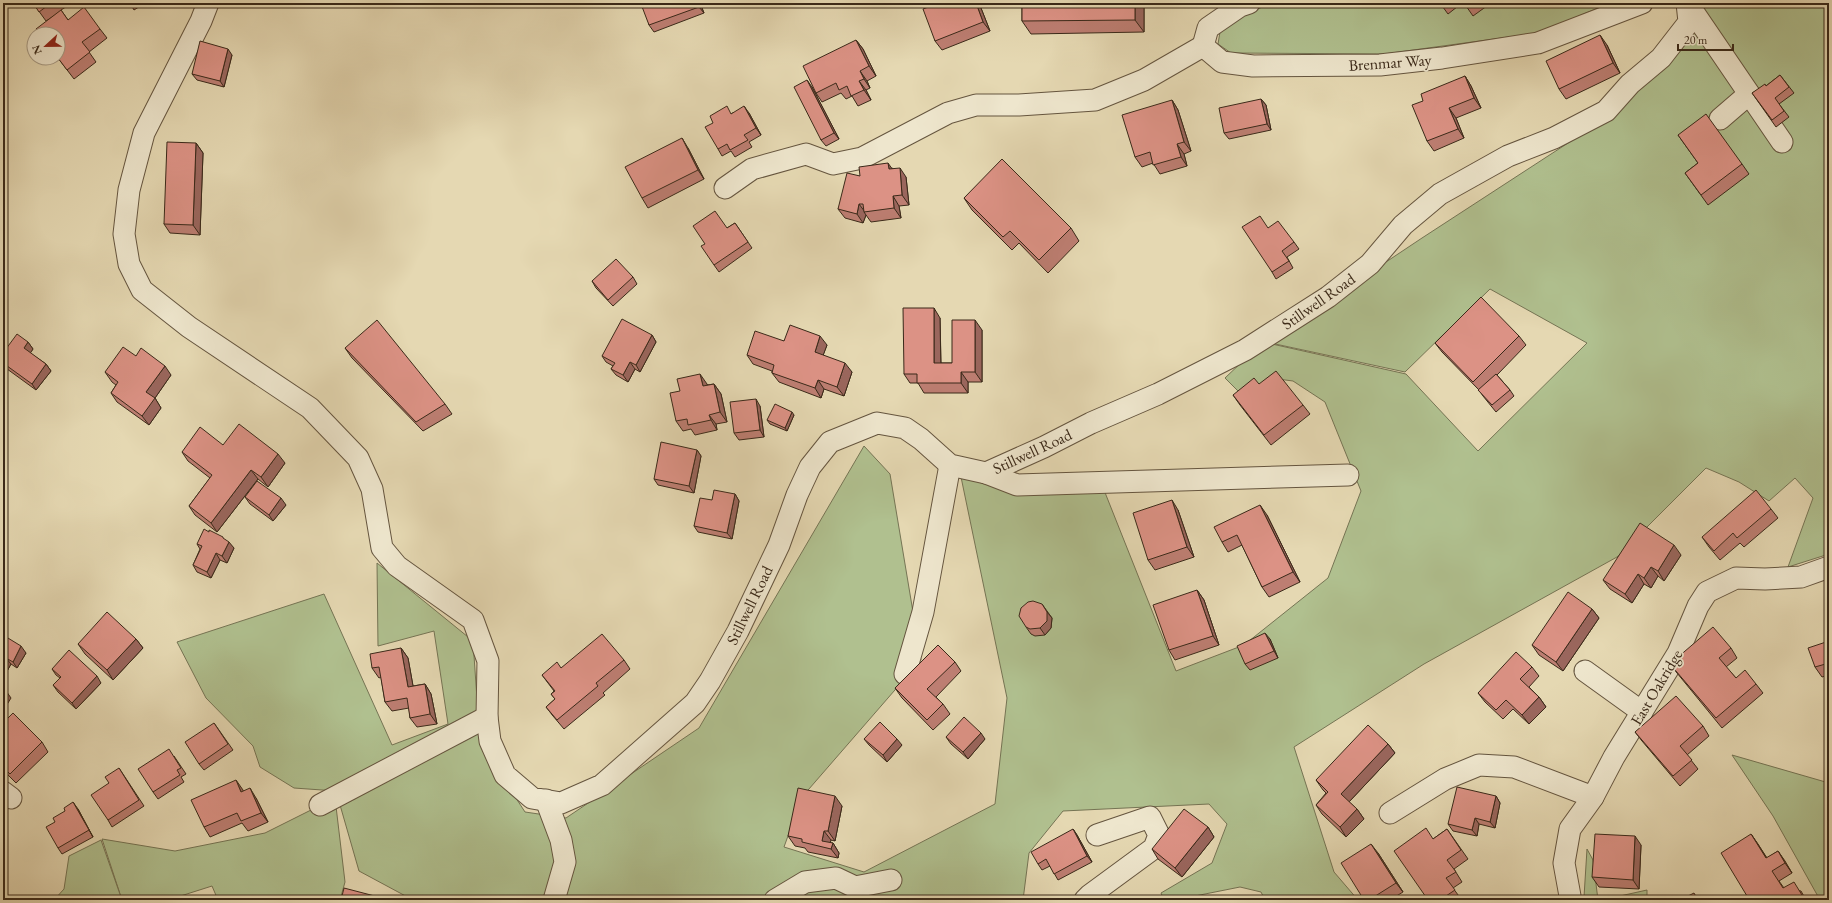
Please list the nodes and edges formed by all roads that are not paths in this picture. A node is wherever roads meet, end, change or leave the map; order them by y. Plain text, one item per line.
1 (208, 3) edge
2 (1249, 3) edge
3 (1642, 3) edge
4 (1688, 4) edge
5 (1203, 46) junction
6 (1749, 94) junction
7 (1720, 119) dead end
8 (1782, 142) dead end
9 (724, 188) dead end
10 (950, 465) junction
11 (986, 473) junction
12 (1348, 475) dead end
13 (1829, 568) edge
14 (1585, 671) dead end
15 (905, 674) dead end
16 (1642, 712) junction
17 (487, 717) junction
18 (1593, 797) junction
19 (546, 800) junction
20 (320, 805) dead end
21 (1390, 813) dead end
22 (1097, 835) dead end
23 (890, 880) dead end
24 (1569, 899) edge
25 (554, 900) edge
26 (775, 900) edge
27 (1085, 900) edge

1 - 17 street, Stillwell Road
2 - 5 street
3 - 5 street, Brenmar Way
4 - 6 street
4 - 11 street, Stillwell Road
5 - 9 street
6 - 7 street
6 - 8 street
10 - 11 street, Stillwell Road
10 - 15 street
10 - 19 street, Stillwell Road
11 - 12 street
13 - 16 street, East Oakridge
14 - 16 street
16 - 18 street, East Oakridge
17 - 19 street, Stillwell Road
17 - 20 street
18 - 21 street
18 - 24 street, East Oakridge
19 - 25 street
22 - 27 street
23 - 26 street

